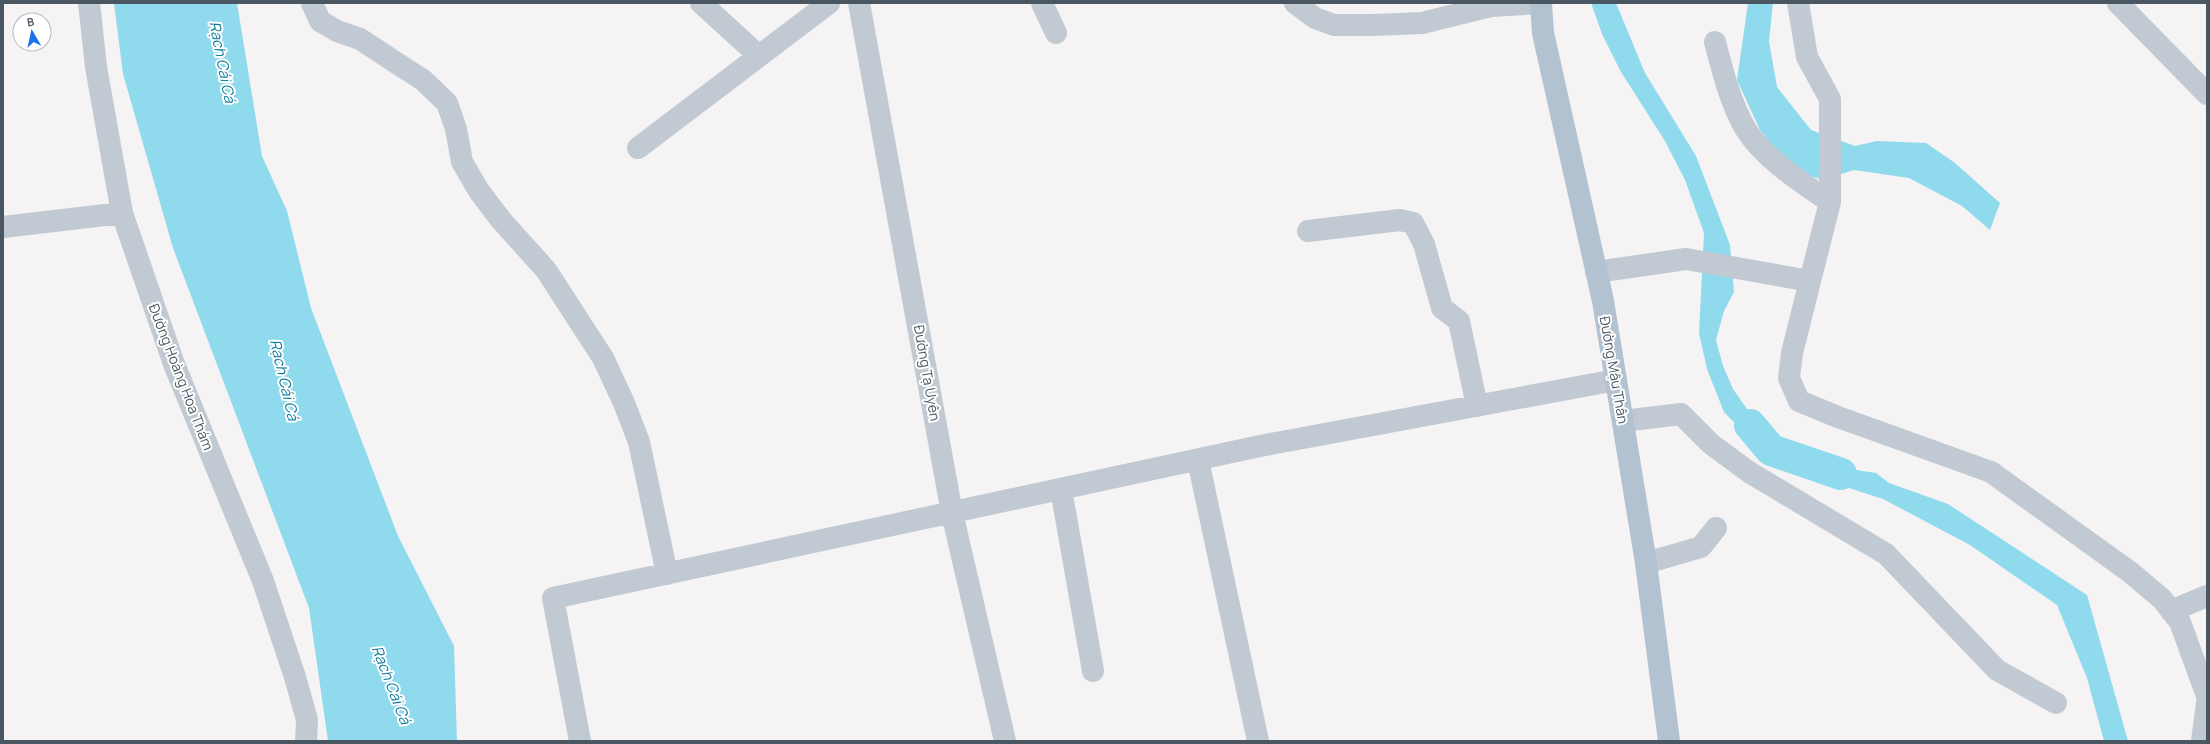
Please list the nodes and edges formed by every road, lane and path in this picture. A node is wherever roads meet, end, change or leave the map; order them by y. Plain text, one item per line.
1 (88, 3) edge
2 (312, 3) edge
3 (701, 3) edge
4 (829, 3) edge
5 (859, 3) edge
6 (1042, 3) edge
7 (1295, 3) edge
8 (1541, 3) edge
9 (1798, 3) edge
10 (2118, 3) edge
11 (1056, 33) dead end
12 (1715, 42) dead end
13 (759, 56) junction
14 (2207, 94) edge
15 (638, 148) dead end
16 (1830, 202) junction
17 (122, 213) junction
18 (3, 227) edge
19 (1308, 231) dead end
20 (1596, 272) junction
21 (1810, 281) junction
22 (1616, 380) junction
23 (1477, 406) junction
24 (1623, 421) junction
25 (1198, 460) junction
26 (1061, 489) junction
27 (952, 512) junction
28 (1716, 528) dead end
29 (1646, 564) junction
30 (667, 574) junction
31 (2207, 596) edge
32 (2171, 611) junction
33 (1093, 671) dead end
34 (2207, 696) edge
35 (2207, 703) edge
36 (2056, 704) dead end
37 (306, 741) edge
38 (580, 741) edge
39 (1005, 741) edge
40 (1258, 741) edge
41 (1669, 741) edge
42 (2202, 741) edge

1 - 17 street, Đường Hoàng Hoa Thám
2 - 30 street
3 - 13 street
4 - 13 street
5 - 27 street, Đường Tạ Uyên
6 - 11 street
7 - 8 street
8 - 20 main road, Đường Mậu Thân
9 - 16 street
10 - 14 street
12 - 16 street
13 - 15 street
16 - 21 street
17 - 18 street
17 - 37 street, Đường Hoàng Hoa Thám
19 - 23 street
20 - 21 street
20 - 22 main road, Đường Mậu Thân
21 - 32 street
22 - 23 street
22 - 24 main road, Đường Mậu Thân
23 - 25 street
24 - 29 main road, Đường Mậu Thân
24 - 36 street
25 - 26 street
25 - 40 street
26 - 27 street
26 - 33 street
27 - 30 street
27 - 39 street, Đường Tạ Uyên
28 - 29 street
29 - 41 main road, Đường Mậu Thân
30 - 38 street
31 - 32 street
32 - 34 street
35 - 42 street

